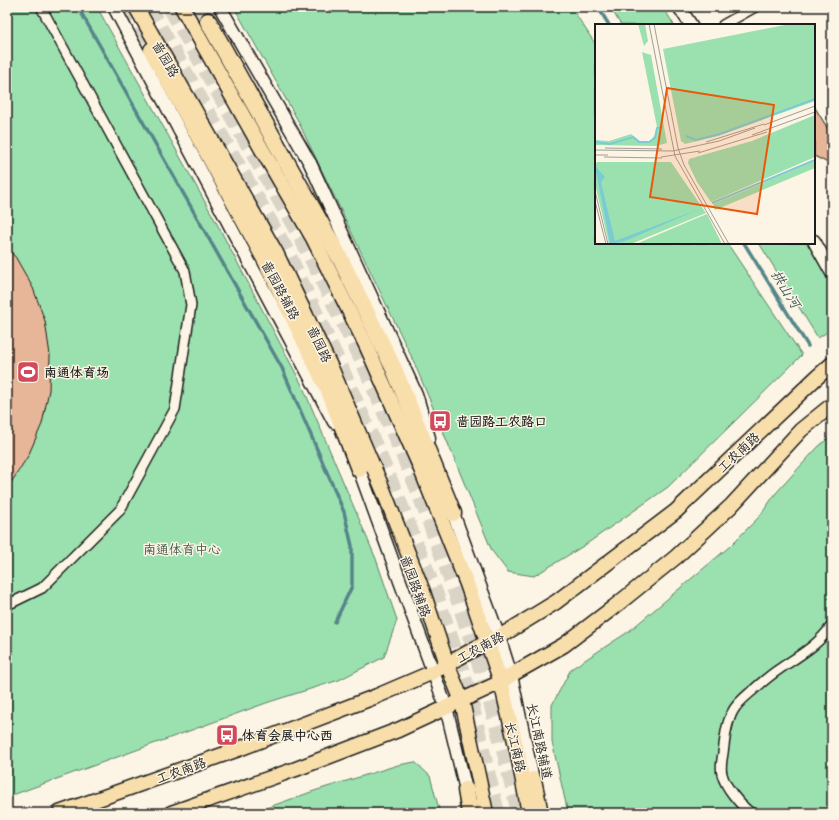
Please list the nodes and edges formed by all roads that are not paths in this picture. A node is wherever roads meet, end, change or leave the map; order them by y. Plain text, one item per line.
1 (41, 7) edge
2 (114, 7) edge
3 (136, 7) edge
4 (182, 7) edge
5 (220, 7) edge
6 (679, 7) edge
7 (755, 7) edge
8 (208, 21) tunnel mouth
9 (690, 24) edge
10 (725, 24) edge
11 (152, 50) tunnel mouth
12 (815, 243) edge
13 (832, 273) edge
14 (832, 364) edge
15 (832, 405) edge
16 (359, 469) junction
17 (453, 512) junction
18 (7, 605) edge
19 (832, 626) edge
20 (493, 640) junction
21 (447, 664) junction
22 (433, 672) junction
23 (506, 678) junction
24 (462, 701) junction
25 (446, 707) junction
26 (533, 780) junction
27 (466, 790) junction
28 (59, 813) edge
29 (171, 813) edge
30 (466, 813) edge
31 (470, 813) edge
32 (486, 813) edge
33 (529, 813) edge
34 (540, 813) edge
35 (545, 813) edge
36 (751, 813) edge

1 - 18 street
2 - 16 street, 啬园路辅路
3 - 21 main road, 啬园路
4 - 20 main road
5 - 17 street
6 - 9 street
7 - 10 street
8 - 17 highway
11 - 16 highway
12 - 13 street
14 - 20 main road, 工农南路
15 - 23 main road
16 - 22 street, 啬园路辅路
17 - 20 street
19 - 36 street
20 - 21 main road, 工农南路
20 - 23 main road
21 - 22 main road, 工农南路
21 - 24 main road, 啬园路
22 - 25 street, 啬园路辅路
22 - 28 main road, 工农南路
23 - 24 main road
23 - 26 street, 长江南路辅道
23 - 33 main road, 长江南路
24 - 25 main road
24 - 32 main road
25 - 27 street
25 - 29 main road
26 - 34 highway
26 - 35 street, 长江南路辅道
27 - 30 street
27 - 31 highway

